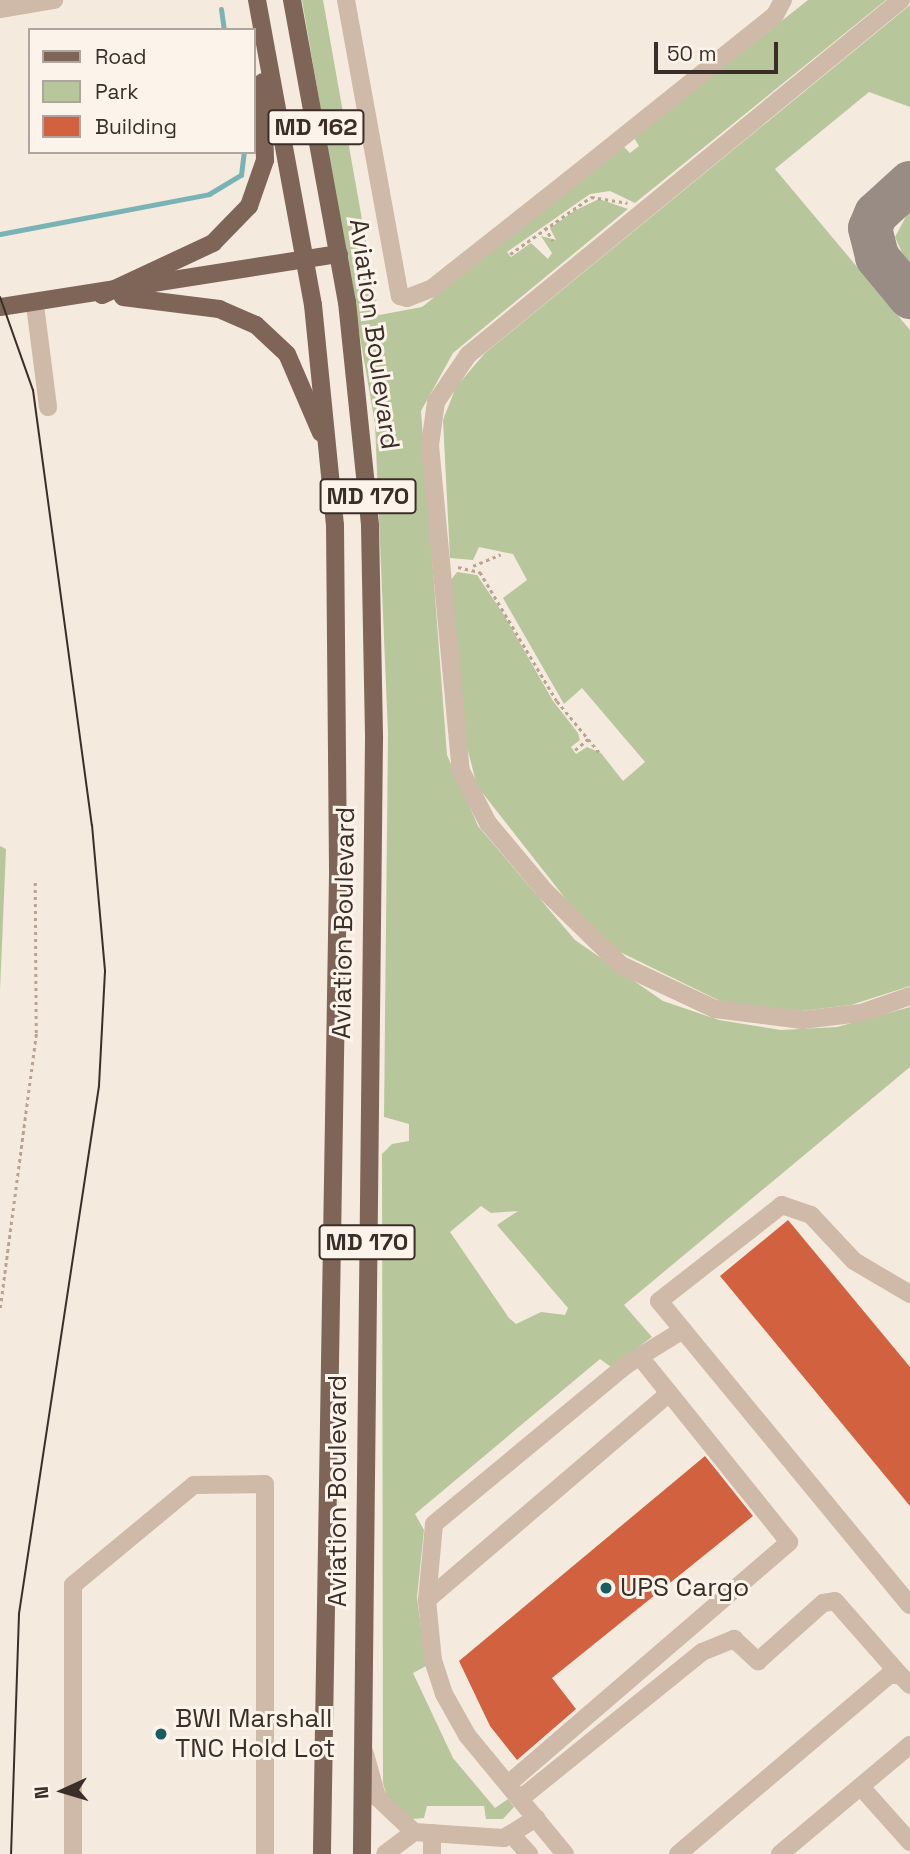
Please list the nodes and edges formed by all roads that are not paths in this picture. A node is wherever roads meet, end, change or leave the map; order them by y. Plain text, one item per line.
1 (54, 0) edge
2 (292, 0) edge
3 (346, 0) edge
4 (783, 0) edge
5 (901, 0) edge
6 (258, 6) edge
7 (0, 9) edge
8 (339, 254) junction
9 (306, 260) junction
10 (102, 295) junction
11 (35, 305) junction
12 (0, 307) edge
13 (48, 407) dead end
14 (331, 463) junction
15 (910, 996) edge
16 (910, 1294) edge
17 (682, 1330) junction
18 (640, 1357) junction
19 (669, 1393) junction
20 (427, 1600) junction
21 (910, 1605) edge
22 (905, 1680) edge
23 (363, 1744) junction
24 (910, 1745) edge
25 (508, 1784) junction
26 (861, 1787) junction
27 (520, 1799) junction
28 (536, 1818) junction
29 (414, 1832) junction
30 (432, 1833) junction
31 (910, 1842) edge
32 (475, 1845) edge
33 (520, 1847) edge
34 (73, 1854) edge
35 (265, 1854) edge
36 (322, 1854) edge
37 (362, 1854) edge
38 (385, 1854) edge
39 (432, 1854) edge
40 (565, 1854) edge
41 (678, 1854) edge
42 (780, 1854) edge

1 - 7 street
2 - 8 main road, Aviation Boulevard / MD 162
3 - 4 street
5 - 15 street
6 - 9 main road, Aviation Boulevard / MD 162
6 - 10 main road
8 - 9 main road, MD 170
8 - 23 main road, Aviation Boulevard / MD 170
9 - 10 main road, MD 170
9 - 14 main road, Aviation Boulevard / MD 162
10 - 11 main road, MD 170
10 - 14 main road, MD 170
11 - 12 main road, MD 170
11 - 13 street
14 - 36 main road, Aviation Boulevard / MD 170
16 - 17 street
17 - 18 street
17 - 21 street
18 - 19 street
18 - 20 street
19 - 20 street
19 - 25 street
20 - 25 street
22 - 27 street
22 - 41 street
23 - 29 street
23 - 37 main road, Aviation Boulevard / MD 170
24 - 26 street
25 - 27 street
26 - 31 street
26 - 42 street
27 - 28 street
28 - 33 street
28 - 40 street
29 - 30 street
29 - 38 street
30 - 32 street
30 - 39 street
32 - 33 street
34 - 35 street

